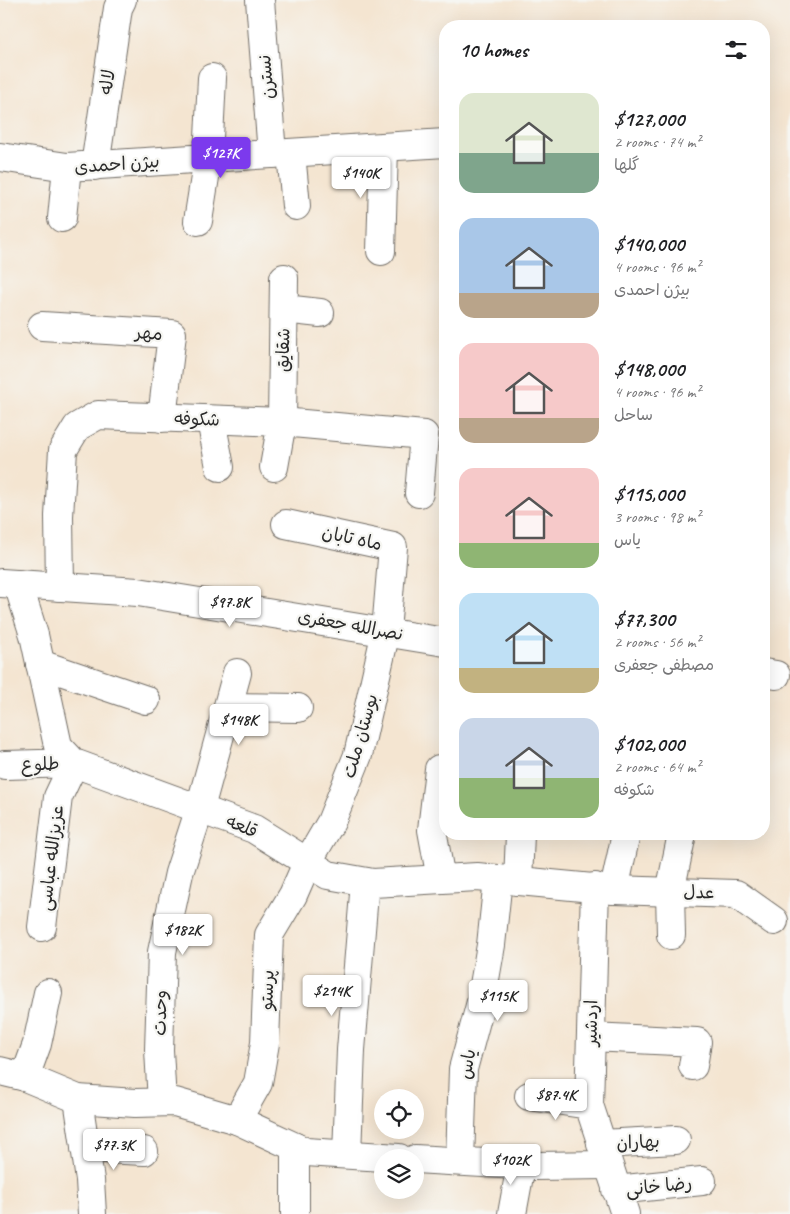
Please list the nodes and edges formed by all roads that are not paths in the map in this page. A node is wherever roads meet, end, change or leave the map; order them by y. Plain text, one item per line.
1 (122, 0) edge
2 (260, 0) edge
3 (212, 78) dead end
4 (439, 143) edge
5 (384, 147) junction
6 (282, 154) junction
7 (0, 157) edge
8 (208, 158) junction
9 (95, 166) junction
10 (67, 167) junction
11 (296, 206) dead end
12 (62, 218) dead end
13 (198, 221) dead end
14 (381, 251) dead end
15 (284, 278) dead end
16 (284, 309) junction
17 (320, 314) dead end
18 (42, 326) dead end
19 (162, 418) junction
20 (211, 420) junction
21 (282, 422) junction
22 (220, 467) dead end
23 (274, 467) dead end
24 (419, 493) dead end
25 (286, 524) dead end
26 (9, 583) edge
27 (60, 587) junction
28 (386, 632) junction
29 (439, 641) edge
30 (40, 664) junction
31 (237, 673) dead end
32 (146, 700) dead end
33 (228, 707) junction
34 (298, 708) dead end
35 (74, 763) junction
36 (5, 765) dead end
37 (439, 769) dead end
38 (200, 808) junction
39 (518, 840) edge
40 (624, 840) edge
41 (681, 840) edge
42 (307, 863) junction
43 (441, 879) junction
44 (508, 880) junction
45 (364, 882) junction
46 (604, 889) junction
47 (670, 892) junction
48 (774, 921) dead end
49 (42, 927) dead end
50 (671, 935) dead end
51 (48, 993) dead end
52 (591, 1037) junction
53 (693, 1066) dead end
54 (12, 1074) edge
55 (529, 1096) dead end
56 (78, 1099) junction
57 (162, 1102) junction
58 (589, 1105) junction
59 (237, 1120) junction
60 (676, 1140) dead end
61 (295, 1147) junction
62 (85, 1148) junction
63 (144, 1151) dead end
64 (346, 1154) junction
65 (374, 1156) edge
66 (424, 1159) edge
67 (460, 1161) junction
68 (521, 1165) junction
69 (612, 1178) edge
70 (702, 1181) dead end
71 (92, 1214) edge
72 (295, 1214) edge
73 (512, 1214) edge

1 - 9 street, لاله
2 - 6 street, نسترن
3 - 8 street
4 - 5 street, بیژن احمدی
5 - 6 street, بیژن احمدی
5 - 14 street
6 - 8 street, بیژن احمدی
6 - 11 street, نسترن
7 - 10 street, بیژن احمدی
8 - 9 street, بیژن احمدی
8 - 13 street
9 - 10 street, بیژن احمدی
10 - 12 street
15 - 16 street, شقایق
16 - 17 street
16 - 21 street, شقایق
18 - 19 street, مهر
19 - 20 street, شکوفه
19 - 27 street, شکوفه
20 - 21 street, شکوفه
20 - 22 street
21 - 23 street, شقایق
21 - 24 street, شکوفه
25 - 28 street, ماه تابان
26 - 27 street, نصرالله جعفری
26 - 30 street, قلعه
27 - 28 street, نصرالله جعفری
28 - 29 street, نصرالله جعفری
28 - 42 street, بوستان ملت
30 - 32 street
30 - 35 street, قلعه
31 - 33 street, وحدت
33 - 34 street
33 - 38 street, وحدت
35 - 36 street, طلوع
35 - 38 street, قلعه
35 - 49 street, عزیزالله عباسی
37 - 43 street
38 - 42 street, قلعه
38 - 57 street, وحدت
39 - 44 street, یاس
40 - 46 street, اردشیر
41 - 47 street
42 - 45 street, قلعه
42 - 59 street, پرستو
43 - 44 street, قلعه
43 - 45 street, قلعه
44 - 46 street, قلعه
44 - 67 street, یاس
45 - 64 street
46 - 47 street, عدل
46 - 52 street, اردشیر
47 - 48 street, عدل
47 - 50 street
51 - 54 street
52 - 53 street
52 - 58 street, اردشیر
54 - 56 street
55 - 58 street
56 - 57 street
56 - 62 street
57 - 59 street
58 - 69 street, اردشیر
59 - 61 street
60 - 69 street, بهاران
61 - 64 street
61 - 72 street
62 - 63 street
62 - 71 street
64 - 65 street
66 - 67 street
67 - 68 street
68 - 69 street
68 - 73 street
69 - 70 street, رضا خانی

